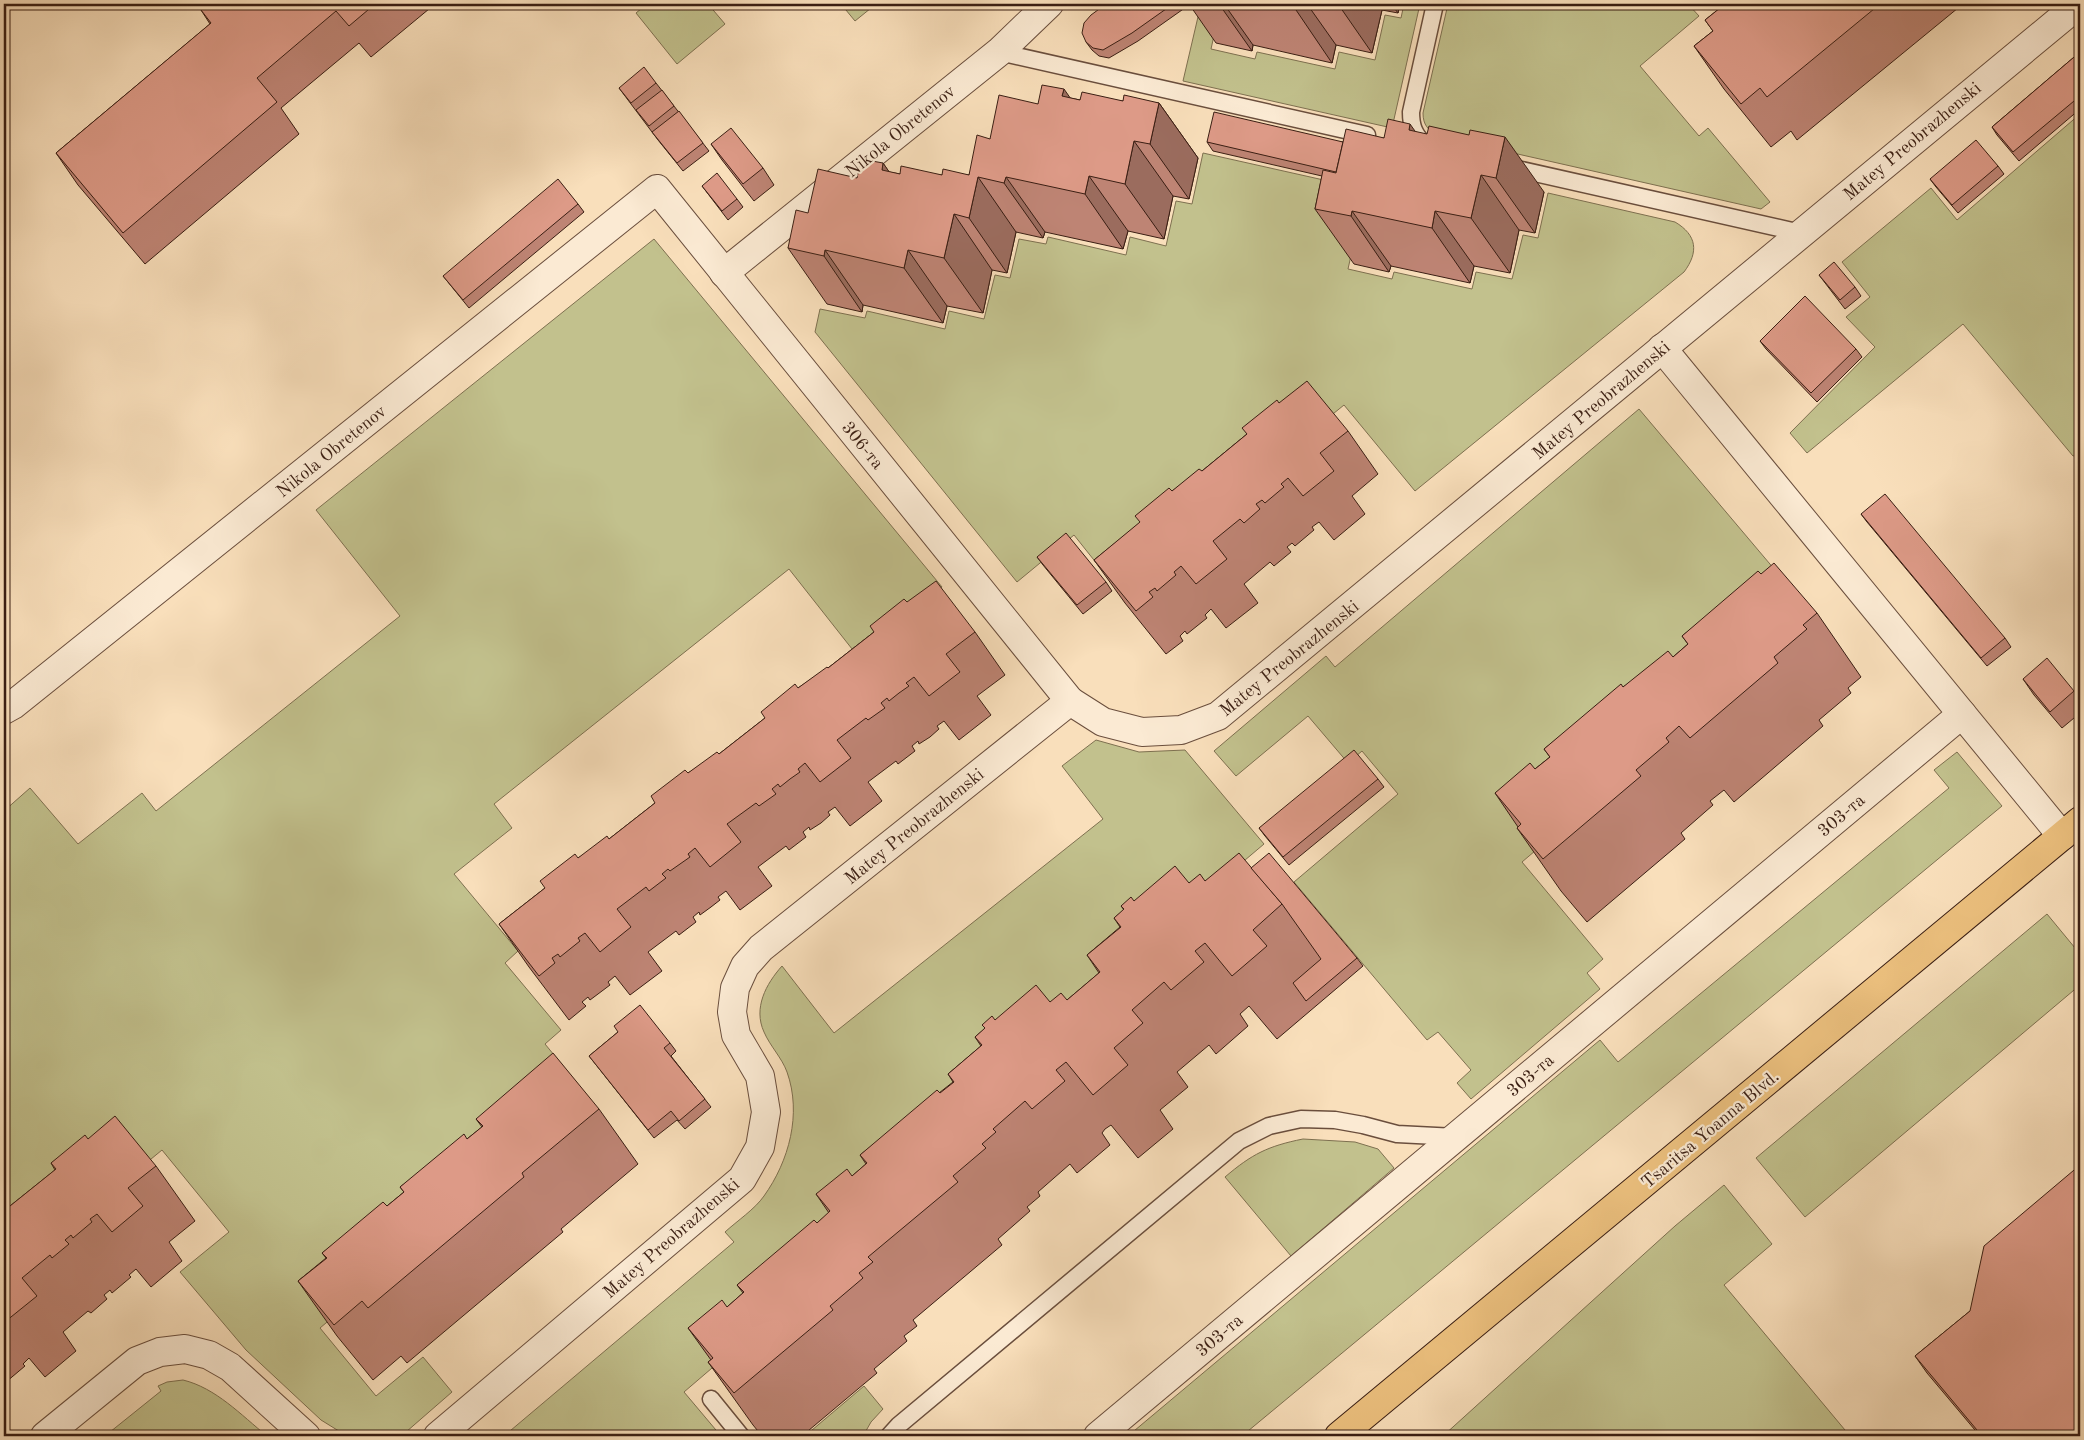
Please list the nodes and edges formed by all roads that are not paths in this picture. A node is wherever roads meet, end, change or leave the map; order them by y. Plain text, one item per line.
1 (1049, 4) edge
2 (1435, 4) edge
3 (2079, 4) edge
4 (999, 52) junction
5 (1383, 138) edge
6 (1400, 142) edge
7 (1492, 163) edge
8 (657, 189) joint
9 (1801, 233) junction
10 (724, 273) junction
11 (1662, 348) junction
12 (1070, 701) junction
13 (4, 710) edge
14 (1962, 714) junction
15 (2071, 829) edge
16 (1456, 1137) junction
17 (711, 1399) edge
18 (45, 1436) edge
19 (306, 1436) edge
20 (438, 1436) edge
21 (741, 1436) edge
22 (889, 1436) edge
23 (1098, 1436) edge
24 (1339, 1436) edge

1 - 4 street, Nikola Obretenov
2 - 6 lane
3 - 9 street, Matey Preobrazhenski
4 - 5 lane
4 - 10 street, Nikola Obretenov
7 - 9 lane
8 - 10 street, 306-та
8 - 13 street, Nikola Obretenov
9 - 11 street, Matey Preobrazhenski
10 - 12 street, 306-та
11 - 12 street, Matey Preobrazhenski
11 - 14 street
12 - 20 street, Matey Preobrazhenski
14 - 15 street
14 - 16 street, 303-та
15 - 24 main road, Tsaritsa Yoanna Blvd.
16 - 22 lane
16 - 23 street, 303-та
17 - 21 lane
18 - 19 street

